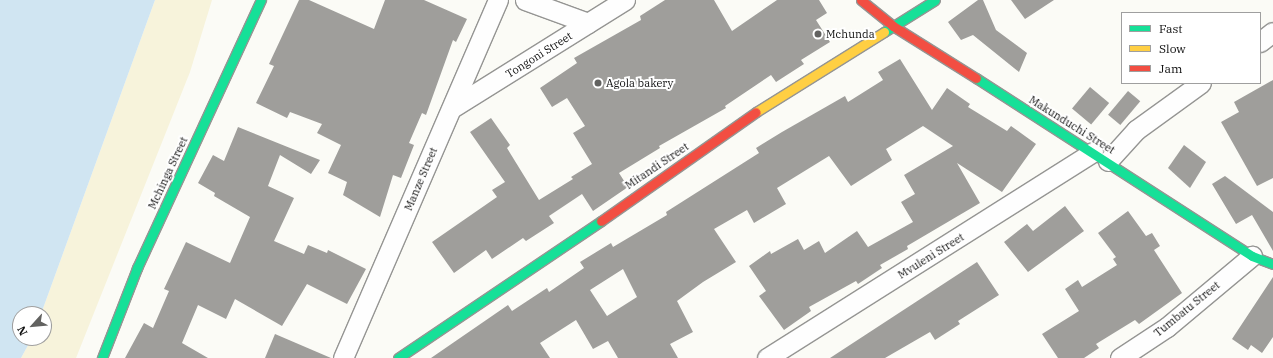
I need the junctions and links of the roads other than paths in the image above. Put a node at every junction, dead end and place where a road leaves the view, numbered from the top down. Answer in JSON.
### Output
{"nodes":[{"id":1,"x":261,"y":0,"type":"edge"},
{"id":2,"x":498,"y":0,"type":"edge"},
{"id":3,"x":524,"y":0,"type":"edge"},
{"id":4,"x":625,"y":0,"type":"edge"},
{"id":5,"x":861,"y":0,"type":"edge"},
{"id":6,"x":935,"y":0,"type":"edge"},
{"id":7,"x":588,"y":23,"type":"junction"},
{"id":8,"x":893,"y":26,"type":"junction"},
{"id":9,"x":1273,"y":32,"type":"edge"},
{"id":10,"x":1261,"y":41,"type":"edge"},
{"id":11,"x":1200,"y":84,"type":"edge"},
{"id":12,"x":452,"y":108,"type":"junction"},
{"id":13,"x":1101,"y":157,"type":"junction"},
{"id":14,"x":1266,"y":259,"type":"edge"},
{"id":15,"x":102,"y":358,"type":"edge"},
{"id":16,"x":343,"y":358,"type":"edge"},
{"id":17,"x":398,"y":358,"type":"edge"},
{"id":18,"x":767,"y":358,"type":"edge"},
{"id":19,"x":1120,"y":358,"type":"edge"}],
"edges":[{"from":1,"to":15,"type":"street","name":"Mchinga Street"},
{"from":2,"to":12,"type":"street","name":"Manze Street"},
{"from":3,"to":7,"type":"street"},
{"from":4,"to":7,"type":"street","name":"Tongoni Street"},
{"from":5,"to":8,"type":"street","name":"Makunduchi Street"},
{"from":6,"to":8,"type":"street","name":"Mitandi Street"},
{"from":7,"to":12,"type":"street","name":"Tongoni Street"},
{"from":8,"to":13,"type":"street","name":"Makunduchi Street"},
{"from":8,"to":17,"type":"street","name":"Mitandi Street"},
{"from":9,"to":10,"type":"street"},
{"from":11,"to":13,"type":"street","name":"Mvuleni Street"},
{"from":12,"to":16,"type":"street","name":"Manze Street"},
{"from":13,"to":14,"type":"street","name":"Makunduchi Street"},
{"from":13,"to":18,"type":"street","name":"Mvuleni Street"},
{"from":14,"to":19,"type":"street","name":"Tumbatu Street"}]}
